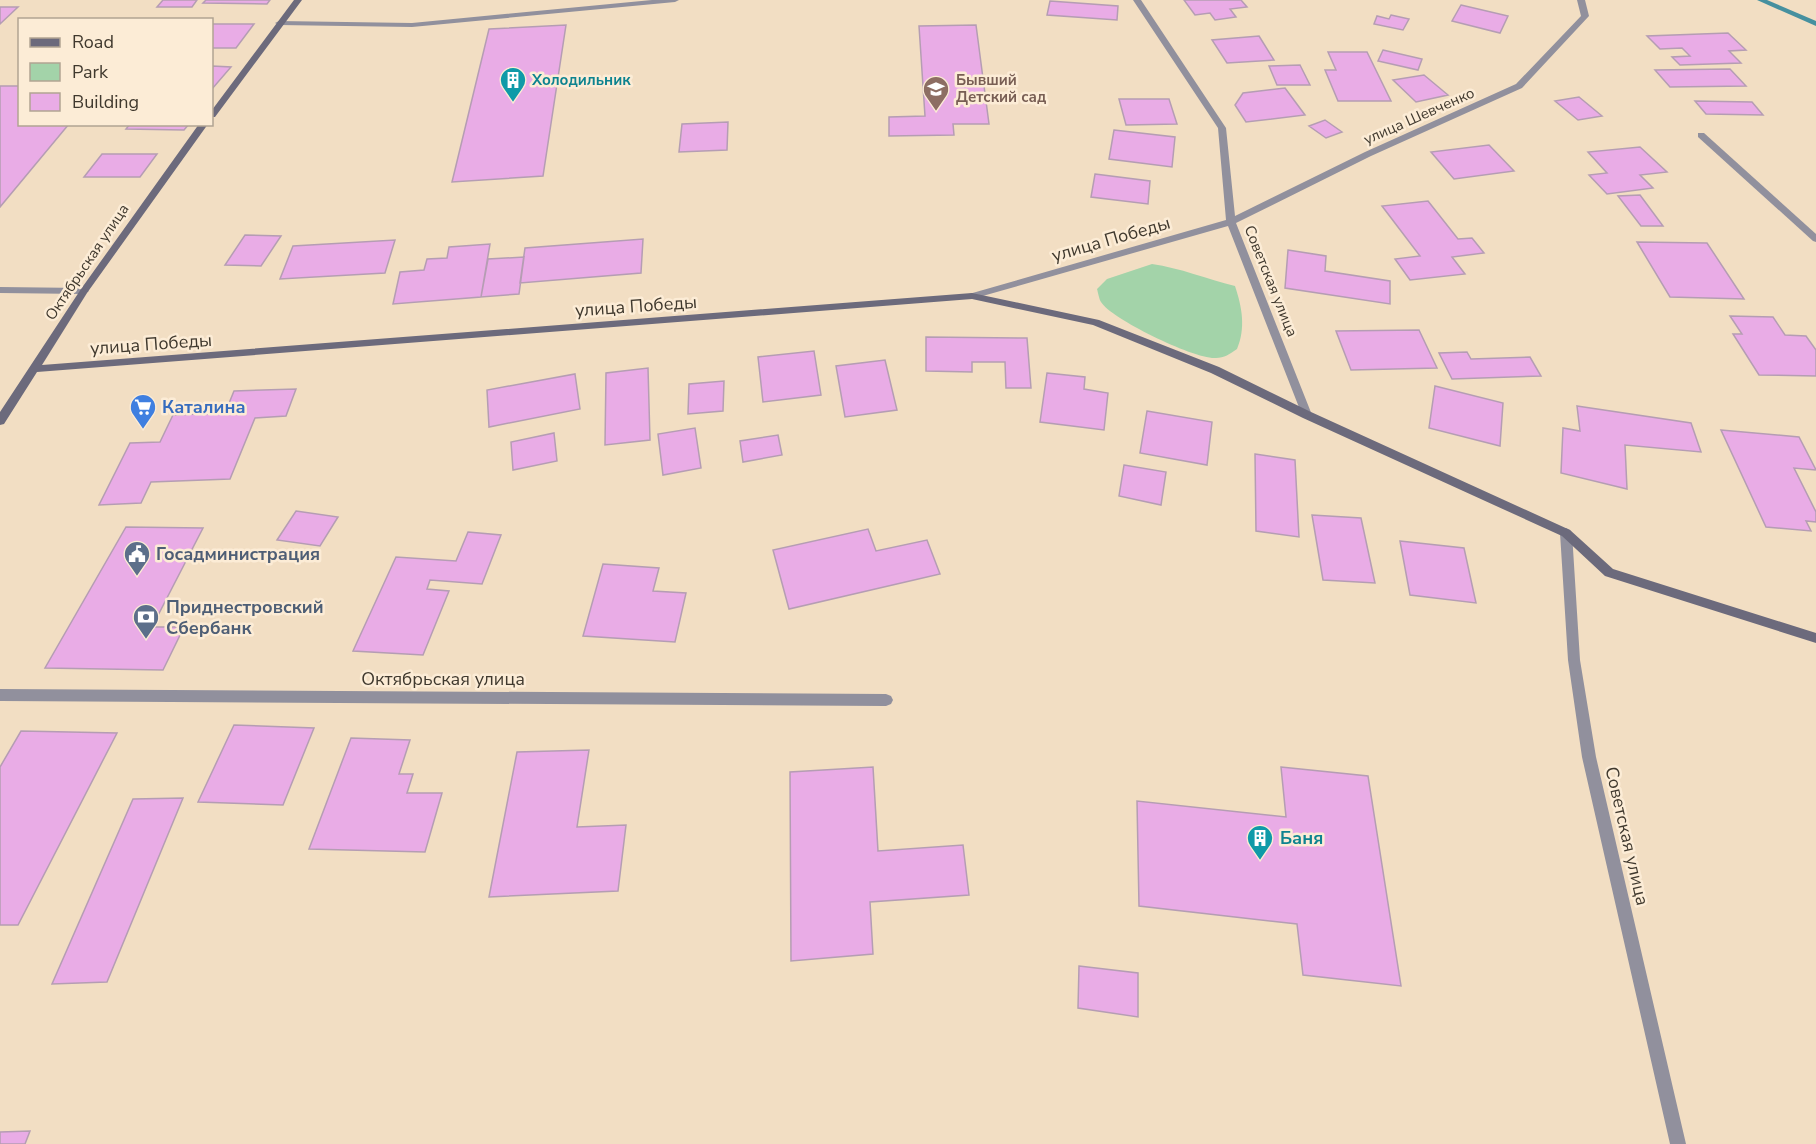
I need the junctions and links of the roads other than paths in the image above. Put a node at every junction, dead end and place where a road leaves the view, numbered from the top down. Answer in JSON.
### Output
{"nodes":[{"id":1,"x":298,"y":0,"type":"edge"},
{"id":2,"x":675,"y":0,"type":"edge"},
{"id":3,"x":1137,"y":0,"type":"edge"},
{"id":4,"x":1581,"y":0,"type":"edge"},
{"id":5,"x":279,"y":23,"type":"junction"},
{"id":6,"x":213,"y":114,"type":"edge"},
{"id":7,"x":203,"y":126,"type":"edge"},
{"id":8,"x":1701,"y":135,"type":"dead end"},
{"id":9,"x":1231,"y":222,"type":"junction"},
{"id":10,"x":1816,"y":239,"type":"edge"},
{"id":11,"x":0,"y":290,"type":"edge"},
{"id":12,"x":84,"y":291,"type":"junction"},
{"id":13,"x":972,"y":296,"type":"junction"},
{"id":14,"x":34,"y":369,"type":"junction"},
{"id":15,"x":1307,"y":415,"type":"junction"},
{"id":16,"x":0,"y":421,"type":"edge"},
{"id":17,"x":1566,"y":533,"type":"junction"},
{"id":18,"x":1816,"y":638,"type":"edge"},
{"id":19,"x":0,"y":695,"type":"edge"},
{"id":20,"x":886,"y":700,"type":"dead end"},
{"id":21,"x":1678,"y":1144,"type":"edge"}],
"edges":[{"from":1,"to":5,"type":"street"},
{"from":2,"to":5,"type":"street"},
{"from":3,"to":9,"type":"street","name":"Советская улица"},
{"from":4,"to":9,"type":"street","name":"улица Шевченко"},
{"from":5,"to":6,"type":"street"},
{"from":7,"to":12,"type":"street","name":"Октябрьская улица"},
{"from":8,"to":10,"type":"street"},
{"from":9,"to":13,"type":"street","name":"улица Победы"},
{"from":9,"to":15,"type":"street","name":"Советская улица"},
{"from":11,"to":12,"type":"street"},
{"from":12,"to":14,"type":"street","name":"Октябрьская улица"},
{"from":13,"to":14,"type":"street","name":"улица Победы"},
{"from":13,"to":15,"type":"street"},
{"from":14,"to":16,"type":"street","name":"Октябрьская улица"},
{"from":15,"to":17,"type":"street"},
{"from":17,"to":18,"type":"street"},
{"from":17,"to":21,"type":"street","name":"Советская улица"},
{"from":19,"to":20,"type":"street","name":"Октябрьская улица"}]}
